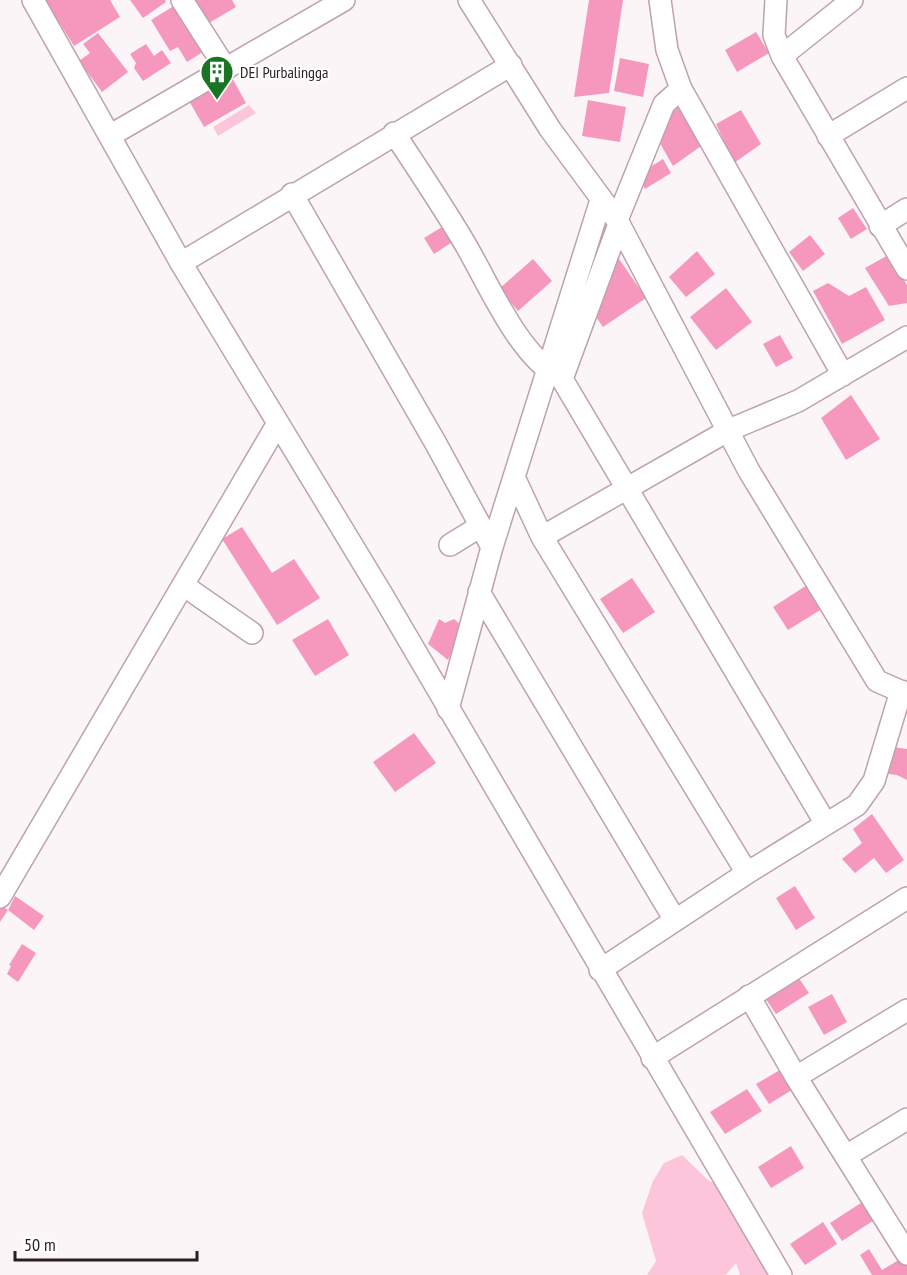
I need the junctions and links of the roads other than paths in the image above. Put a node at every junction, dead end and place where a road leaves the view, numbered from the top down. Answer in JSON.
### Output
{"nodes":[{"id":1,"x":33,"y":0,"type":"edge"},
{"id":2,"x":182,"y":0,"type":"edge"},
{"id":3,"x":344,"y":0,"type":"edge"},
{"id":4,"x":469,"y":0,"type":"edge"},
{"id":5,"x":660,"y":0,"type":"edge"},
{"id":6,"x":776,"y":0,"type":"edge"},
{"id":7,"x":852,"y":0,"type":"edge"},
{"id":8,"x":782,"y":56,"type":"junction"},
{"id":9,"x":511,"y":65,"type":"junction"},
{"id":10,"x":226,"y":69,"type":"junction"},
{"id":11,"x":907,"y":88,"type":"edge"},
{"id":12,"x":675,"y":95,"type":"junction"},
{"id":13,"x":394,"y":134,"type":"junction"},
{"id":14,"x":111,"y":135,"type":"junction"},
{"id":15,"x":828,"y":136,"type":"junction"},
{"id":16,"x":292,"y":194,"type":"junction"},
{"id":17,"x":907,"y":209,"type":"edge"},
{"id":18,"x":611,"y":213,"type":"junction"},
{"id":19,"x":880,"y":225,"type":"junction"},
{"id":20,"x":181,"y":263,"type":"junction"},
{"id":21,"x":907,"y":268,"type":"edge"},
{"id":22,"x":907,"y":337,"type":"edge"},
{"id":23,"x":555,"y":375,"type":"junction"},
{"id":24,"x":843,"y":375,"type":"junction"},
{"id":25,"x":278,"y":423,"type":"junction"},
{"id":26,"x":729,"y":430,"type":"junction"},
{"id":27,"x":518,"y":485,"type":"junction"},
{"id":28,"x":627,"y":490,"type":"junction"},
{"id":29,"x":479,"y":527,"type":"junction"},
{"id":30,"x":542,"y":537,"type":"junction"},
{"id":31,"x":450,"y":545,"type":"dead end"},
{"id":32,"x":492,"y":547,"type":"junction"},
{"id":33,"x":183,"y":585,"type":"junction"},
{"id":34,"x":479,"y":592,"type":"junction"},
{"id":35,"x":252,"y":633,"type":"dead end"},
{"id":36,"x":904,"y":692,"type":"edge"},
{"id":37,"x":448,"y":709,"type":"junction"},
{"id":38,"x":826,"y":824,"type":"junction"},
{"id":39,"x":747,"y":873,"type":"junction"},
{"id":40,"x":0,"y":897,"type":"edge"},
{"id":41,"x":907,"y":898,"type":"edge"},
{"id":42,"x":675,"y":920,"type":"junction"},
{"id":43,"x":600,"y":970,"type":"junction"},
{"id":44,"x":749,"y":996,"type":"junction"},
{"id":45,"x":907,"y":1010,"type":"edge"},
{"id":46,"x":652,"y":1058,"type":"junction"},
{"id":47,"x":796,"y":1077,"type":"junction"},
{"id":48,"x":907,"y":1119,"type":"edge"},
{"id":49,"x":846,"y":1156,"type":"junction"},
{"id":50,"x":907,"y":1254,"type":"edge"},
{"id":51,"x":782,"y":1275,"type":"edge"}],
"edges":[{"from":1,"to":14,"type":"street"},
{"from":2,"to":10,"type":"street"},
{"from":3,"to":10,"type":"street"},
{"from":4,"to":9,"type":"street"},
{"from":5,"to":12,"type":"street"},
{"from":6,"to":8,"type":"street"},
{"from":7,"to":8,"type":"street"},
{"from":8,"to":15,"type":"street"},
{"from":9,"to":13,"type":"street"},
{"from":9,"to":18,"type":"street"},
{"from":10,"to":14,"type":"street"},
{"from":11,"to":15,"type":"street"},
{"from":12,"to":18,"type":"street"},
{"from":12,"to":24,"type":"street"},
{"from":13,"to":16,"type":"street"},
{"from":13,"to":23,"type":"street"},
{"from":14,"to":20,"type":"street"},
{"from":15,"to":19,"type":"street"},
{"from":16,"to":20,"type":"street"},
{"from":16,"to":29,"type":"street"},
{"from":17,"to":19,"type":"street"},
{"from":18,"to":23,"type":"street"},
{"from":18,"to":23,"type":"street"},
{"from":18,"to":26,"type":"street"},
{"from":19,"to":21,"type":"street"},
{"from":20,"to":25,"type":"street"},
{"from":22,"to":24,"type":"street"},
{"from":23,"to":27,"type":"street"},
{"from":23,"to":28,"type":"street"},
{"from":24,"to":26,"type":"street"},
{"from":25,"to":33,"type":"street"},
{"from":25,"to":37,"type":"street"},
{"from":26,"to":28,"type":"street"},
{"from":26,"to":36,"type":"street"},
{"from":27,"to":30,"type":"street"},
{"from":27,"to":32,"type":"street"},
{"from":28,"to":30,"type":"street"},
{"from":28,"to":38,"type":"street"},
{"from":29,"to":31,"type":"street"},
{"from":29,"to":32,"type":"street"},
{"from":30,"to":39,"type":"street"},
{"from":32,"to":34,"type":"street"},
{"from":33,"to":35,"type":"street"},
{"from":33,"to":40,"type":"street"},
{"from":34,"to":37,"type":"street"},
{"from":34,"to":42,"type":"street"},
{"from":36,"to":38,"type":"street"},
{"from":37,"to":43,"type":"street"},
{"from":38,"to":39,"type":"street"},
{"from":39,"to":42,"type":"street"},
{"from":41,"to":44,"type":"street"},
{"from":42,"to":43,"type":"street"},
{"from":43,"to":46,"type":"street"},
{"from":44,"to":46,"type":"street"},
{"from":44,"to":47,"type":"street"},
{"from":45,"to":47,"type":"street"},
{"from":46,"to":51,"type":"street"},
{"from":47,"to":49,"type":"street"},
{"from":48,"to":49,"type":"street"},
{"from":49,"to":50,"type":"street"}]}
